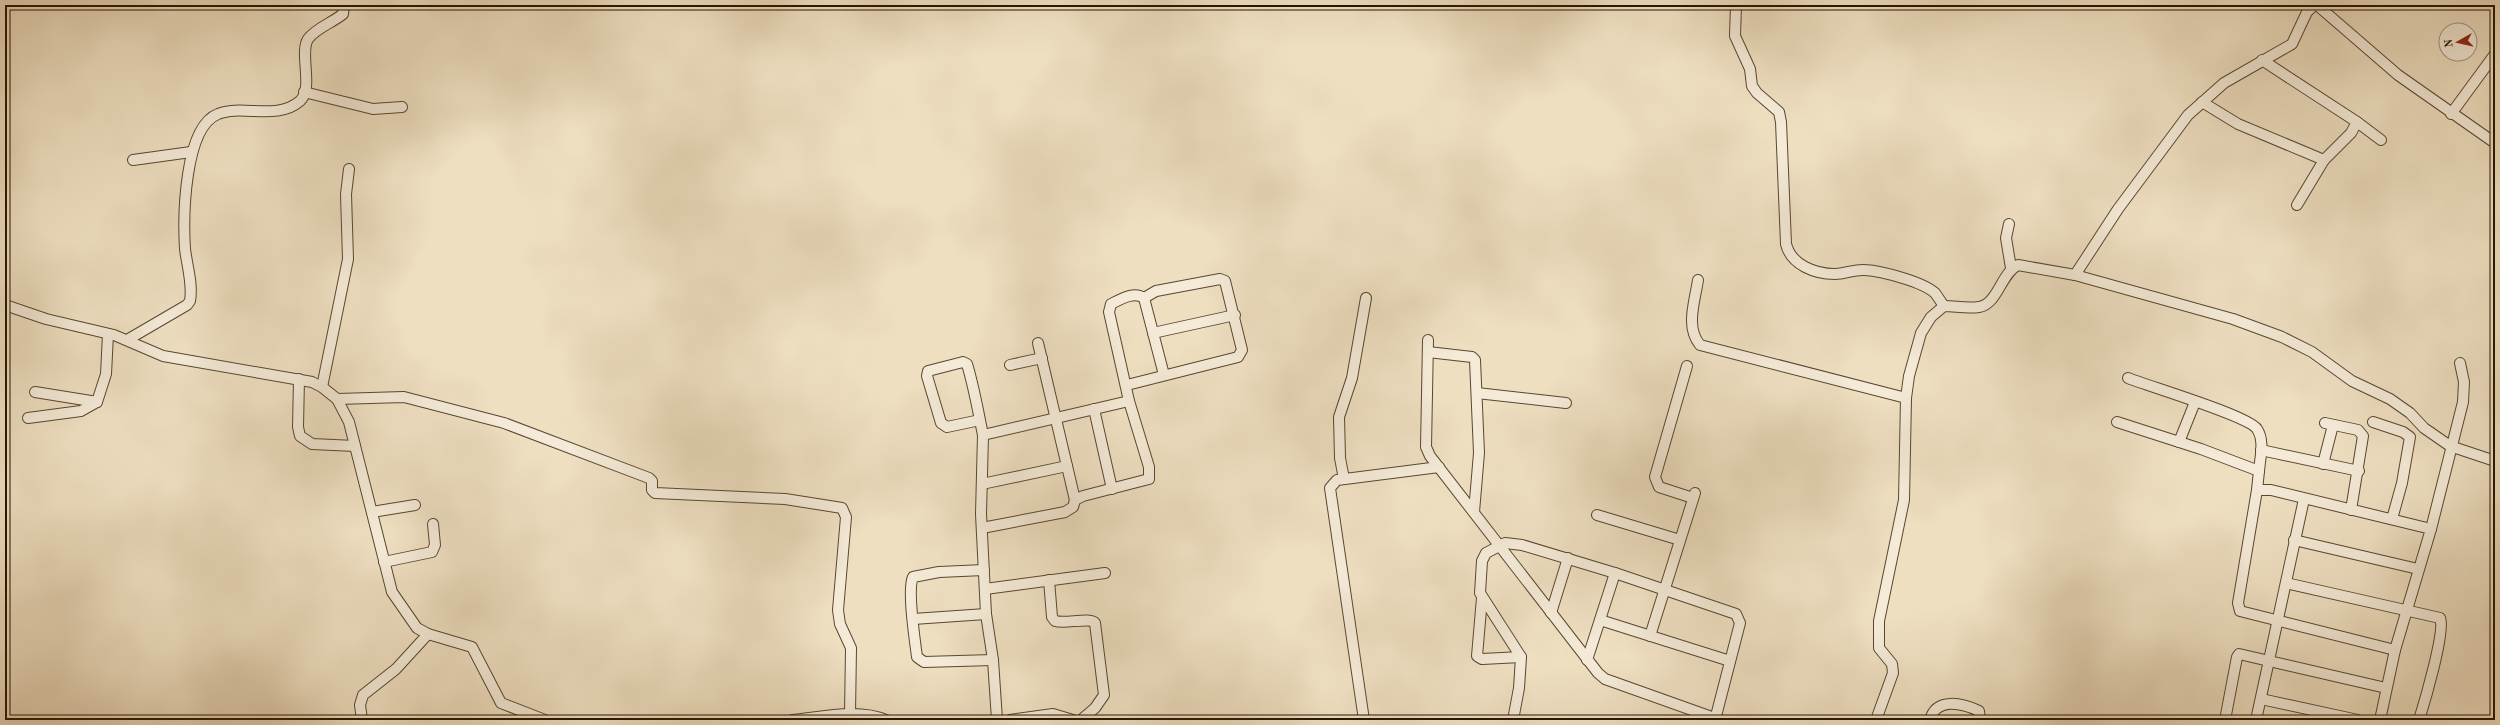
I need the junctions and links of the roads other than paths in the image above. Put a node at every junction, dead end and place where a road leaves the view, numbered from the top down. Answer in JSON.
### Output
{"nodes":[{"id":1,"x":344,"y":5,"type":"edge"},
{"id":2,"x":1736,"y":5,"type":"edge"},
{"id":3,"x":2316,"y":5,"type":"edge"},
{"id":4,"x":2495,"y":54,"type":"edge"},
{"id":5,"x":2262,"y":60,"type":"junction"},
{"id":6,"x":304,"y":92,"type":"junction"},
{"id":7,"x":2202,"y":102,"type":"junction"},
{"id":8,"x":402,"y":107,"type":"dead end"},
{"id":9,"x":2451,"y":114,"type":"junction"},
{"id":10,"x":2357,"y":122,"type":"junction"},
{"id":11,"x":2381,"y":140,"type":"dead end"},
{"id":12,"x":2495,"y":143,"type":"edge"},
{"id":13,"x":191,"y":152,"type":"junction"},
{"id":14,"x":133,"y":160,"type":"dead end"},
{"id":15,"x":2324,"y":160,"type":"junction"},
{"id":16,"x":349,"y":169,"type":"dead end"},
{"id":17,"x":2297,"y":205,"type":"dead end"},
{"id":18,"x":2009,"y":224,"type":"dead end"},
{"id":19,"x":2011,"y":268,"type":"junction"},
{"id":20,"x":2076,"y":275,"type":"junction"},
{"id":21,"x":1698,"y":280,"type":"dead end"},
{"id":22,"x":1144,"y":298,"type":"junction"},
{"id":23,"x":1366,"y":298,"type":"dead end"},
{"id":24,"x":5,"y":305,"type":"edge"},
{"id":25,"x":1944,"y":306,"type":"junction"},
{"id":26,"x":1235,"y":314,"type":"junction"},
{"id":27,"x":1153,"y":333,"type":"junction"},
{"id":28,"x":108,"y":334,"type":"junction"},
{"id":29,"x":127,"y":340,"type":"junction"},
{"id":30,"x":1428,"y":340,"type":"dead end"},
{"id":31,"x":1038,"y":343,"type":"dead end"},
{"id":32,"x":1428,"y":352,"type":"junction"},
{"id":33,"x":1042,"y":358,"type":"junction"},
{"id":34,"x":2460,"y":363,"type":"dead end"},
{"id":35,"x":1010,"y":365,"type":"dead end"},
{"id":36,"x":1688,"y":366,"type":"dead end"},
{"id":37,"x":1164,"y":375,"type":"junction"},
{"id":38,"x":2128,"y":378,"type":"dead end"},
{"id":39,"x":299,"y":379,"type":"junction"},
{"id":40,"x":1127,"y":385,"type":"junction"},
{"id":41,"x":322,"y":386,"type":"junction"},
{"id":42,"x":35,"y":392,"type":"dead end"},
{"id":43,"x":1477,"y":393,"type":"junction"},
{"id":44,"x":1906,"y":398,"type":"junction"},
{"id":45,"x":337,"y":399,"type":"junction"},
{"id":46,"x":1129,"y":401,"type":"junction"},
{"id":47,"x":97,"y":402,"type":"junction"},
{"id":48,"x":2195,"y":402,"type":"junction"},
{"id":49,"x":1566,"y":403,"type":"dead end"},
{"id":50,"x":1094,"y":409,"type":"junction"},
{"id":51,"x":28,"y":418,"type":"dead end"},
{"id":52,"x":1056,"y":418,"type":"junction"},
{"id":53,"x":980,"y":420,"type":"junction"},
{"id":54,"x":2117,"y":422,"type":"dead end"},
{"id":55,"x":2373,"y":422,"type":"dead end"},
{"id":56,"x":983,"y":435,"type":"junction"},
{"id":57,"x":2179,"y":442,"type":"junction"},
{"id":58,"x":355,"y":446,"type":"junction"},
{"id":59,"x":2450,"y":446,"type":"junction"},
{"id":60,"x":2261,"y":450,"type":"junction"},
{"id":61,"x":2495,"y":461,"type":"edge"},
{"id":62,"x":2323,"y":464,"type":"junction"},
{"id":63,"x":1067,"y":466,"type":"junction"},
{"id":64,"x":1439,"y":467,"type":"junction"},
{"id":65,"x":2258,"y":471,"type":"junction"},
{"id":66,"x":2359,"y":471,"type":"junction"},
{"id":67,"x":1344,"y":479,"type":"junction"},
{"id":68,"x":982,"y":484,"type":"junction"},
{"id":69,"x":1112,"y":489,"type":"junction"},
{"id":70,"x":2257,"y":490,"type":"junction"},
{"id":71,"x":1075,"y":500,"type":"junction"},
{"id":72,"x":2304,"y":500,"type":"junction"},
{"id":73,"x":415,"y":505,"type":"dead end"},
{"id":74,"x":2351,"y":510,"type":"junction"},
{"id":75,"x":372,"y":512,"type":"junction"},
{"id":76,"x":1474,"y":512,"type":"junction"},
{"id":77,"x":1597,"y":515,"type":"dead end"},
{"id":78,"x":2392,"y":518,"type":"junction"},
{"id":79,"x":434,"y":524,"type":"dead end"},
{"id":80,"x":982,"y":528,"type":"junction"},
{"id":81,"x":2431,"y":529,"type":"junction"},
{"id":82,"x":1680,"y":540,"type":"junction"},
{"id":83,"x":2294,"y":540,"type":"junction"},
{"id":84,"x":1500,"y":546,"type":"junction"},
{"id":85,"x":1568,"y":558,"type":"junction"},
{"id":86,"x":384,"y":562,"type":"junction"},
{"id":87,"x":2418,"y":568,"type":"junction"},
{"id":88,"x":984,"y":570,"type":"junction"},
{"id":89,"x":1105,"y":573,"type":"dead end"},
{"id":90,"x":1615,"y":573,"type":"junction"},
{"id":91,"x":1049,"y":580,"type":"junction"},
{"id":92,"x":2286,"y":583,"type":"junction"},
{"id":93,"x":985,"y":589,"type":"junction"},
{"id":94,"x":1664,"y":589,"type":"junction"},
{"id":95,"x":1482,"y":598,"type":"junction"},
{"id":96,"x":2406,"y":610,"type":"junction"},
{"id":97,"x":1551,"y":613,"type":"junction"},
{"id":98,"x":986,"y":614,"type":"junction"},
{"id":99,"x":913,"y":619,"type":"junction"},
{"id":100,"x":1600,"y":620,"type":"junction"},
{"id":101,"x":2277,"y":621,"type":"junction"},
{"id":102,"x":428,"y":634,"type":"junction"},
{"id":103,"x":1650,"y":636,"type":"junction"},
{"id":104,"x":2394,"y":650,"type":"junction"},
{"id":105,"x":1521,"y":656,"type":"junction"},
{"id":106,"x":993,"y":660,"type":"junction"},
{"id":107,"x":1587,"y":660,"type":"junction"},
{"id":108,"x":2269,"y":660,"type":"junction"},
{"id":109,"x":1730,"y":661,"type":"junction"},
{"id":110,"x":2386,"y":688,"type":"junction"},
{"id":111,"x":2261,"y":699,"type":"junction"},
{"id":112,"x":850,"y":714,"type":"junction"},
{"id":113,"x":2323,"y":717,"type":"edge"},
{"id":114,"x":362,"y":720,"type":"edge"},
{"id":115,"x":545,"y":720,"type":"edge"},
{"id":116,"x":792,"y":720,"type":"edge"},
{"id":117,"x":886,"y":720,"type":"edge"},
{"id":118,"x":997,"y":720,"type":"edge"},
{"id":119,"x":1010,"y":720,"type":"edge"},
{"id":120,"x":1073,"y":720,"type":"edge"},
{"id":121,"x":1081,"y":720,"type":"edge"},
{"id":122,"x":1364,"y":720,"type":"edge"},
{"id":123,"x":1513,"y":720,"type":"edge"},
{"id":124,"x":1717,"y":720,"type":"edge"},
{"id":125,"x":1876,"y":720,"type":"edge"},
{"id":126,"x":1930,"y":720,"type":"edge"},
{"id":127,"x":1980,"y":720,"type":"edge"},
{"id":128,"x":2225,"y":720,"type":"edge"},
{"id":129,"x":2256,"y":720,"type":"edge"},
{"id":130,"x":2358,"y":720,"type":"edge"},
{"id":131,"x":2380,"y":720,"type":"edge"},
{"id":132,"x":2420,"y":720,"type":"edge"}],
"edges":[{"from":1,"to":6,"type":"street"},
{"from":2,"to":25,"type":"street"},
{"from":3,"to":5,"type":"street"},
{"from":3,"to":9,"type":"street"},
{"from":4,"to":9,"type":"street"},
{"from":5,"to":7,"type":"street"},
{"from":5,"to":10,"type":"street"},
{"from":6,"to":8,"type":"street"},
{"from":6,"to":13,"type":"street"},
{"from":7,"to":15,"type":"street"},
{"from":7,"to":20,"type":"street"},
{"from":9,"to":12,"type":"street"},
{"from":10,"to":11,"type":"street"},
{"from":10,"to":15,"type":"street"},
{"from":13,"to":14,"type":"street"},
{"from":13,"to":29,"type":"street"},
{"from":15,"to":17,"type":"street"},
{"from":16,"to":41,"type":"street"},
{"from":18,"to":19,"type":"street"},
{"from":19,"to":20,"type":"street"},
{"from":19,"to":25,"type":"street"},
{"from":20,"to":59,"type":"street"},
{"from":21,"to":44,"type":"street"},
{"from":22,"to":26,"type":"street"},
{"from":22,"to":27,"type":"street"},
{"from":22,"to":40,"type":"street"},
{"from":23,"to":67,"type":"street"},
{"from":24,"to":28,"type":"street"},
{"from":25,"to":44,"type":"street"},
{"from":26,"to":27,"type":"street"},
{"from":26,"to":37,"type":"street"},
{"from":27,"to":37,"type":"street"},
{"from":28,"to":29,"type":"street"},
{"from":28,"to":47,"type":"street"},
{"from":29,"to":39,"type":"street"},
{"from":30,"to":32,"type":"street"},
{"from":31,"to":33,"type":"street"},
{"from":32,"to":43,"type":"street"},
{"from":32,"to":64,"type":"street"},
{"from":33,"to":35,"type":"street"},
{"from":33,"to":52,"type":"street"},
{"from":34,"to":59,"type":"street"},
{"from":36,"to":82,"type":"street"},
{"from":37,"to":40,"type":"street"},
{"from":38,"to":48,"type":"street"},
{"from":39,"to":41,"type":"street"},
{"from":39,"to":58,"type":"street"},
{"from":40,"to":46,"type":"street"},
{"from":41,"to":45,"type":"street"},
{"from":42,"to":47,"type":"street"},
{"from":43,"to":49,"type":"street"},
{"from":43,"to":76,"type":"street"},
{"from":44,"to":125,"type":"street"},
{"from":45,"to":58,"type":"street"},
{"from":45,"to":112,"type":"street"},
{"from":46,"to":50,"type":"street"},
{"from":46,"to":69,"type":"street"},
{"from":47,"to":51,"type":"street"},
{"from":48,"to":57,"type":"street"},
{"from":48,"to":60,"type":"street"},
{"from":50,"to":52,"type":"street"},
{"from":50,"to":69,"type":"street"},
{"from":52,"to":56,"type":"street"},
{"from":52,"to":63,"type":"street"},
{"from":53,"to":53,"type":"street"},
{"from":53,"to":56,"type":"street"},
{"from":54,"to":57,"type":"street"},
{"from":55,"to":78,"type":"street"},
{"from":56,"to":68,"type":"street"},
{"from":57,"to":65,"type":"street"},
{"from":58,"to":75,"type":"street"},
{"from":59,"to":61,"type":"street"},
{"from":59,"to":81,"type":"street"},
{"from":60,"to":62,"type":"street"},
{"from":60,"to":65,"type":"street"},
{"from":62,"to":66,"type":"street"},
{"from":62,"to":66,"type":"street"},
{"from":63,"to":68,"type":"street"},
{"from":63,"to":71,"type":"street"},
{"from":64,"to":67,"type":"street"},
{"from":64,"to":76,"type":"street"},
{"from":65,"to":70,"type":"street"},
{"from":66,"to":74,"type":"street"},
{"from":67,"to":122,"type":"street"},
{"from":68,"to":80,"type":"street"},
{"from":69,"to":71,"type":"street"},
{"from":70,"to":72,"type":"street"},
{"from":70,"to":101,"type":"street"},
{"from":71,"to":80,"type":"street"},
{"from":72,"to":74,"type":"street"},
{"from":72,"to":83,"type":"street"},
{"from":73,"to":75,"type":"street"},
{"from":74,"to":78,"type":"street"},
{"from":75,"to":86,"type":"street"},
{"from":76,"to":84,"type":"street"},
{"from":77,"to":82,"type":"street"},
{"from":78,"to":81,"type":"street"},
{"from":79,"to":86,"type":"street"},
{"from":80,"to":88,"type":"street"},
{"from":81,"to":87,"type":"street"},
{"from":82,"to":94,"type":"street"},
{"from":83,"to":87,"type":"street"},
{"from":83,"to":92,"type":"street"},
{"from":84,"to":85,"type":"street"},
{"from":84,"to":95,"type":"street"},
{"from":84,"to":97,"type":"street"},
{"from":85,"to":90,"type":"street"},
{"from":85,"to":97,"type":"street"},
{"from":86,"to":102,"type":"street"},
{"from":87,"to":96,"type":"street"},
{"from":88,"to":93,"type":"street"},
{"from":88,"to":99,"type":"street"},
{"from":89,"to":91,"type":"street"},
{"from":90,"to":94,"type":"street"},
{"from":90,"to":100,"type":"street"},
{"from":91,"to":93,"type":"street"},
{"from":91,"to":121,"type":"street"},
{"from":92,"to":96,"type":"street"},
{"from":92,"to":101,"type":"street"},
{"from":93,"to":98,"type":"street"},
{"from":94,"to":103,"type":"street"},
{"from":94,"to":109,"type":"street"},
{"from":95,"to":105,"type":"street"},
{"from":95,"to":105,"type":"street"},
{"from":96,"to":104,"type":"street"},
{"from":96,"to":132,"type":"street"},
{"from":97,"to":107,"type":"street"},
{"from":98,"to":99,"type":"street"},
{"from":98,"to":106,"type":"street"},
{"from":99,"to":106,"type":"street"},
{"from":100,"to":103,"type":"street"},
{"from":100,"to":107,"type":"street"},
{"from":101,"to":104,"type":"street"},
{"from":101,"to":108,"type":"street"},
{"from":102,"to":114,"type":"street"},
{"from":102,"to":115,"type":"street"},
{"from":103,"to":109,"type":"street"},
{"from":104,"to":110,"type":"street"},
{"from":105,"to":123,"type":"street"},
{"from":106,"to":118,"type":"street"},
{"from":107,"to":124,"type":"street"},
{"from":108,"to":110,"type":"street"},
{"from":108,"to":111,"type":"street"},
{"from":108,"to":128,"type":"street"},
{"from":109,"to":124,"type":"street"},
{"from":110,"to":131,"type":"street"},
{"from":111,"to":113,"type":"street"},
{"from":111,"to":129,"type":"street"},
{"from":112,"to":116,"type":"street"},
{"from":112,"to":117,"type":"street"},
{"from":113,"to":130,"type":"street"},
{"from":119,"to":120,"type":"street"},
{"from":126,"to":127,"type":"street"}]}
